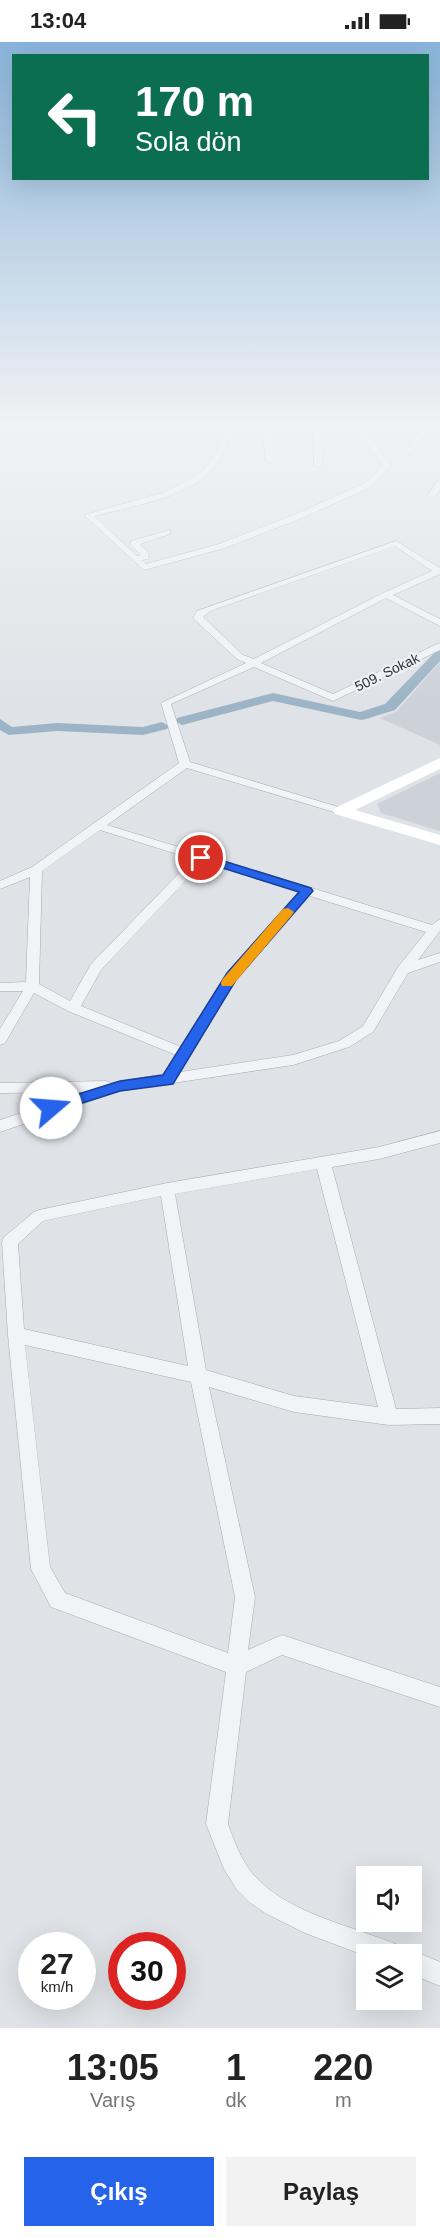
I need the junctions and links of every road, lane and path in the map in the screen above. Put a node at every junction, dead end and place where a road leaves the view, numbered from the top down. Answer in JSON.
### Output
{"nodes":[{"id":1,"x":89,"y":516,"type":"edge"},
{"id":2,"x":300,"y":516,"type":"edge"},
{"id":3,"x":167,"y":532,"type":"dead end"},
{"id":4,"x":136,"y":559,"type":"junction"},
{"id":5,"x":439,"y":571,"type":"edge"},
{"id":6,"x":386,"y":594,"type":"junction"},
{"id":7,"x":440,"y":623,"type":"edge"},
{"id":8,"x":440,"y":646,"type":"edge"},
{"id":9,"x":254,"y":663,"type":"junction"},
{"id":10,"x":440,"y":763,"type":"edge"},
{"id":11,"x":185,"y":764,"type":"junction"},
{"id":12,"x":341,"y":811,"type":"junction"},
{"id":13,"x":98,"y":826,"type":"junction"},
{"id":14,"x":440,"y":840,"type":"edge"},
{"id":15,"x":201,"y":858,"type":"junction"},
{"id":16,"x":36,"y":870,"type":"junction"},
{"id":17,"x":0,"y":885,"type":"edge"},
{"id":18,"x":307,"y":891,"type":"junction"},
{"id":19,"x":437,"y":926,"type":"edge"},
{"id":20,"x":440,"y":957,"type":"edge"},
{"id":21,"x":403,"y":970,"type":"junction"},
{"id":22,"x":32,"y":986,"type":"junction"},
{"id":23,"x":0,"y":987,"type":"edge"},
{"id":24,"x":73,"y":1008,"type":"junction"},
{"id":25,"x":0,"y":1040,"type":"edge"},
{"id":26,"x":184,"y":1053,"type":"junction"},
{"id":27,"x":168,"y":1080,"type":"junction"},
{"id":28,"x":120,"y":1086,"type":"junction"},
{"id":29,"x":0,"y":1088,"type":"edge"},
{"id":30,"x":0,"y":1126,"type":"edge"},
{"id":31,"x":440,"y":1137,"type":"edge"},
{"id":32,"x":322,"y":1162,"type":"junction"},
{"id":33,"x":167,"y":1189,"type":"junction"},
{"id":34,"x":16,"y":1335,"type":"junction"},
{"id":35,"x":198,"y":1376,"type":"junction"},
{"id":36,"x":440,"y":1416,"type":"edge"},
{"id":37,"x":388,"y":1417,"type":"junction"},
{"id":38,"x":236,"y":1666,"type":"junction"},
{"id":39,"x":440,"y":1697,"type":"edge"},
{"id":40,"x":367,"y":1944,"type":"edge"},
{"id":41,"x":422,"y":1967,"type":"edge"},
{"id":42,"x":440,"y":1974,"type":"edge"}],
"edges":[{"from":1,"to":4,"type":"street"},
{"from":2,"to":4,"type":"street"},
{"from":3,"to":4,"type":"street"},
{"from":5,"to":6,"type":"street"},
{"from":5,"to":9,"type":"street"},
{"from":6,"to":7,"type":"street"},
{"from":6,"to":9,"type":"street"},
{"from":8,"to":9,"type":"street","name":"509. Sokak"},
{"from":9,"to":11,"type":"street"},
{"from":10,"to":12,"type":"main road"},
{"from":11,"to":12,"type":"street"},
{"from":11,"to":13,"type":"street"},
{"from":12,"to":14,"type":"main road"},
{"from":13,"to":15,"type":"street"},
{"from":13,"to":16,"type":"street"},
{"from":15,"to":18,"type":"street"},
{"from":15,"to":24,"type":"street"},
{"from":16,"to":17,"type":"street"},
{"from":16,"to":22,"type":"street"},
{"from":18,"to":19,"type":"street"},
{"from":18,"to":26,"type":"street"},
{"from":19,"to":21,"type":"street"},
{"from":20,"to":21,"type":"street"},
{"from":21,"to":27,"type":"street"},
{"from":22,"to":23,"type":"street"},
{"from":22,"to":24,"type":"street"},
{"from":22,"to":25,"type":"street"},
{"from":24,"to":26,"type":"street"},
{"from":26,"to":27,"type":"street"},
{"from":27,"to":28,"type":"street"},
{"from":28,"to":29,"type":"street"},
{"from":28,"to":30,"type":"street"},
{"from":31,"to":32,"type":"street"},
{"from":32,"to":33,"type":"street"},
{"from":32,"to":37,"type":"street"},
{"from":33,"to":34,"type":"street"},
{"from":33,"to":35,"type":"street"},
{"from":34,"to":35,"type":"street"},
{"from":34,"to":38,"type":"street"},
{"from":35,"to":37,"type":"street"},
{"from":35,"to":38,"type":"street"},
{"from":36,"to":37,"type":"street"},
{"from":38,"to":39,"type":"street"},
{"from":38,"to":40,"type":"street"},
{"from":41,"to":42,"type":"street"}]}
